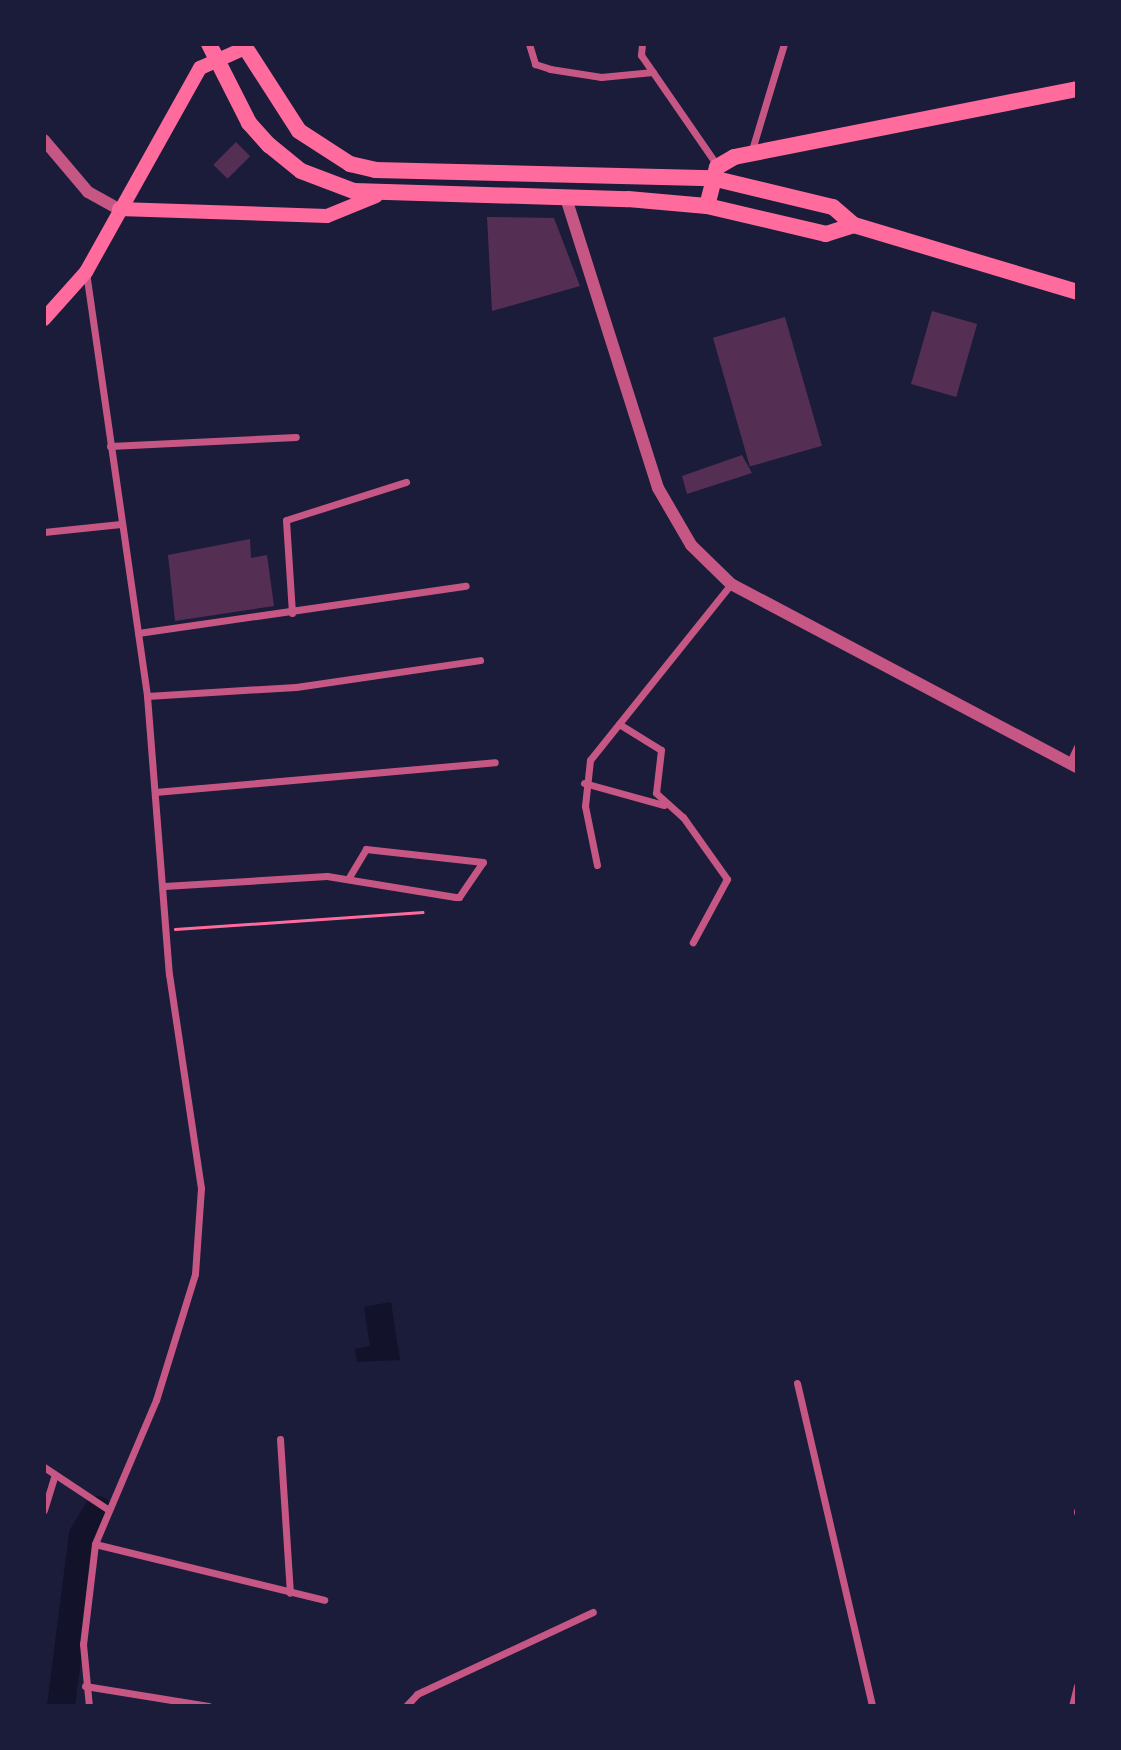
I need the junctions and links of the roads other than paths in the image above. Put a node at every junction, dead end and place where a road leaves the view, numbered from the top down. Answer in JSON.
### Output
{"nodes":[{"id":1,"x":209,"y":44,"type":"edge"},
{"id":2,"x":529,"y":44,"type":"edge"},
{"id":3,"x":642,"y":44,"type":"edge"},
{"id":4,"x":784,"y":44,"type":"edge"},
{"id":5,"x":244,"y":46,"type":"edge"},
{"id":6,"x":217,"y":61,"type":"junction"},
{"id":7,"x":653,"y":72,"type":"junction"},
{"id":8,"x":1077,"y":89,"type":"edge"},
{"id":9,"x":44,"y":140,"type":"edge"},
{"id":10,"x":751,"y":153,"type":"junction"},
{"id":11,"x":715,"y":172,"type":"junction"},
{"id":12,"x":376,"y":197,"type":"junction"},
{"id":13,"x":566,"y":198,"type":"junction"},
{"id":14,"x":707,"y":206,"type":"junction"},
{"id":15,"x":119,"y":209,"type":"junction"},
{"id":16,"x":854,"y":225,"type":"junction"},
{"id":17,"x":86,"y":272,"type":"junction"},
{"id":18,"x":1077,"y":292,"type":"edge"},
{"id":19,"x":44,"y":319,"type":"edge"},
{"id":20,"x":296,"y":437,"type":"dead end"},
{"id":21,"x":110,"y":446,"type":"junction"},
{"id":22,"x":406,"y":482,"type":"dead end"},
{"id":23,"x":121,"y":524,"type":"junction"},
{"id":24,"x":44,"y":532,"type":"edge"},
{"id":25,"x":731,"y":584,"type":"junction"},
{"id":26,"x":466,"y":586,"type":"dead end"},
{"id":27,"x":292,"y":613,"type":"junction"},
{"id":28,"x":138,"y":634,"type":"junction"},
{"id":29,"x":480,"y":660,"type":"dead end"},
{"id":30,"x":147,"y":696,"type":"junction"},
{"id":31,"x":619,"y":724,"type":"junction"},
{"id":32,"x":1077,"y":747,"type":"edge"},
{"id":33,"x":495,"y":762,"type":"dead end"},
{"id":34,"x":1073,"y":764,"type":"edge"},
{"id":35,"x":584,"y":783,"type":"junction"},
{"id":36,"x":155,"y":792,"type":"junction"},
{"id":37,"x":664,"y":805,"type":"junction"},
{"id":38,"x":597,"y":865,"type":"dead end"},
{"id":39,"x":348,"y":879,"type":"junction"},
{"id":40,"x":163,"y":886,"type":"junction"},
{"id":41,"x":693,"y":942,"type":"dead end"},
{"id":42,"x":797,"y":1382,"type":"dead end"},
{"id":43,"x":281,"y":1439,"type":"dead end"},
{"id":44,"x":44,"y":1468,"type":"edge"},
{"id":45,"x":55,"y":1475,"type":"junction"},
{"id":46,"x":44,"y":1510,"type":"edge"},
{"id":47,"x":109,"y":1510,"type":"junction"},
{"id":48,"x":95,"y":1544,"type":"junction"},
{"id":49,"x":290,"y":1593,"type":"junction"},
{"id":50,"x":324,"y":1600,"type":"dead end"},
{"id":51,"x":593,"y":1612,"type":"dead end"},
{"id":52,"x":85,"y":1686,"type":"junction"},
{"id":53,"x":1077,"y":1686,"type":"edge"},
{"id":54,"x":89,"y":1706,"type":"edge"},
{"id":55,"x":208,"y":1706,"type":"edge"},
{"id":56,"x":406,"y":1706,"type":"edge"},
{"id":57,"x":872,"y":1706,"type":"edge"},
{"id":58,"x":1072,"y":1706,"type":"edge"}],
"edges":[{"from":1,"to":6,"type":"main road"},
{"from":2,"to":7,"type":"street"},
{"from":3,"to":7,"type":"street"},
{"from":4,"to":10,"type":"street"},
{"from":5,"to":6,"type":"main road"},
{"from":5,"to":11,"type":"main road"},
{"from":6,"to":12,"type":"main road"},
{"from":6,"to":15,"type":"main road"},
{"from":7,"to":11,"type":"street"},
{"from":8,"to":10,"type":"main road"},
{"from":9,"to":15,"type":"street"},
{"from":10,"to":11,"type":"main road"},
{"from":11,"to":14,"type":"main road"},
{"from":11,"to":16,"type":"main road"},
{"from":12,"to":13,"type":"main road"},
{"from":12,"to":15,"type":"main road"},
{"from":13,"to":14,"type":"main road"},
{"from":13,"to":25,"type":"street"},
{"from":14,"to":16,"type":"main road"},
{"from":15,"to":17,"type":"main road"},
{"from":16,"to":18,"type":"main road"},
{"from":17,"to":19,"type":"main road"},
{"from":17,"to":21,"type":"street"},
{"from":20,"to":21,"type":"street"},
{"from":21,"to":23,"type":"street"},
{"from":22,"to":27,"type":"street"},
{"from":23,"to":24,"type":"street"},
{"from":23,"to":28,"type":"street"},
{"from":25,"to":31,"type":"street"},
{"from":25,"to":34,"type":"street"},
{"from":26,"to":27,"type":"street"},
{"from":27,"to":28,"type":"street"},
{"from":28,"to":30,"type":"street"},
{"from":29,"to":30,"type":"street"},
{"from":30,"to":36,"type":"street"},
{"from":31,"to":35,"type":"street"},
{"from":31,"to":37,"type":"street"},
{"from":32,"to":34,"type":"street"},
{"from":33,"to":36,"type":"street"},
{"from":35,"to":37,"type":"street"},
{"from":35,"to":38,"type":"street"},
{"from":36,"to":40,"type":"street"},
{"from":37,"to":41,"type":"street"},
{"from":39,"to":39,"type":"street"},
{"from":39,"to":40,"type":"street"},
{"from":40,"to":47,"type":"street"},
{"from":42,"to":57,"type":"street"},
{"from":43,"to":49,"type":"street"},
{"from":44,"to":45,"type":"street"},
{"from":45,"to":46,"type":"street"},
{"from":45,"to":47,"type":"street"},
{"from":47,"to":48,"type":"street"},
{"from":48,"to":49,"type":"street"},
{"from":48,"to":52,"type":"street"},
{"from":49,"to":50,"type":"street"},
{"from":51,"to":56,"type":"street"},
{"from":52,"to":54,"type":"street"},
{"from":52,"to":55,"type":"street"},
{"from":53,"to":58,"type":"street"}]}
